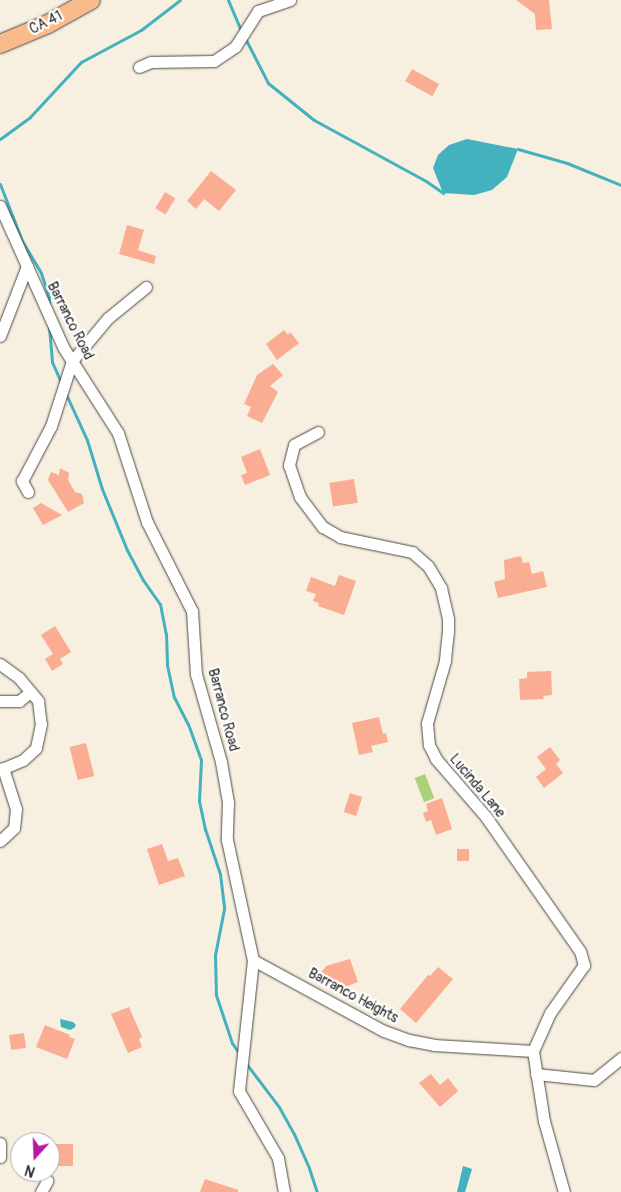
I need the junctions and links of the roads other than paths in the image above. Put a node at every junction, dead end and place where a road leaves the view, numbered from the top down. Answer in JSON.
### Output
{"nodes":[{"id":1,"x":91,"y":0,"type":"edge"},
{"id":2,"x":290,"y":0,"type":"edge"},
{"id":3,"x":0,"y":44,"type":"edge"},
{"id":4,"x":139,"y":67,"type":"dead end"},
{"id":5,"x":0,"y":206,"type":"edge"},
{"id":6,"x":27,"y":266,"type":"junction"},
{"id":7,"x":146,"y":287,"type":"dead end"},
{"id":8,"x":0,"y":336,"type":"edge"},
{"id":9,"x":72,"y":361,"type":"junction"},
{"id":10,"x":318,"y":432,"type":"dead end"},
{"id":11,"x":28,"y":492,"type":"dead end"},
{"id":12,"x":0,"y":665,"type":"edge"},
{"id":13,"x":30,"y":692,"type":"junction"},
{"id":14,"x":0,"y":701,"type":"edge"},
{"id":15,"x":2,"y":769,"type":"edge"},
{"id":16,"x":0,"y":841,"type":"edge"},
{"id":17,"x":253,"y":960,"type":"junction"},
{"id":18,"x":533,"y":1051,"type":"junction"},
{"id":19,"x":621,"y":1058,"type":"edge"},
{"id":20,"x":536,"y":1074,"type":"junction"},
{"id":21,"x":0,"y":1143,"type":"edge"},
{"id":22,"x":0,"y":1157,"type":"edge"},
{"id":23,"x":284,"y":1192,"type":"edge"},
{"id":24,"x":564,"y":1192,"type":"edge"}],
"edges":[{"from":1,"to":3,"type":"main road","name":"CA 41","number":"CA 41"},
{"from":2,"to":4,"type":"street"},
{"from":5,"to":6,"type":"street","name":"Barranco Road"},
{"from":6,"to":8,"type":"street"},
{"from":6,"to":9,"type":"street","name":"Barranco Road"},
{"from":7,"to":9,"type":"street"},
{"from":9,"to":11,"type":"street"},
{"from":9,"to":17,"type":"street","name":"Barranco Road"},
{"from":10,"to":18,"type":"street","name":"Lucinda Lane"},
{"from":12,"to":13,"type":"street"},
{"from":13,"to":14,"type":"street"},
{"from":13,"to":15,"type":"street"},
{"from":15,"to":16,"type":"street"},
{"from":17,"to":18,"type":"street","name":"Barranco Heights"},
{"from":17,"to":23,"type":"street","name":"Barranco Road"},
{"from":18,"to":20,"type":"street"},
{"from":19,"to":20,"type":"street"},
{"from":20,"to":24,"type":"street"},
{"from":21,"to":22,"type":"street"}]}
